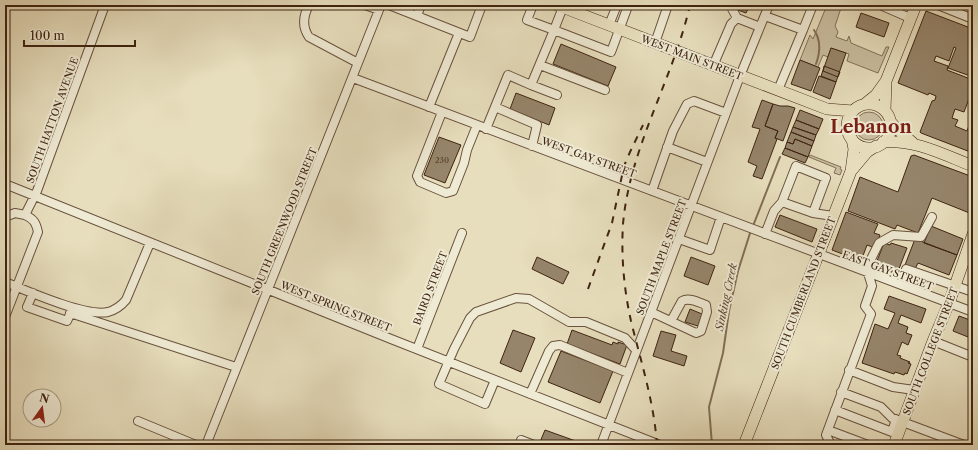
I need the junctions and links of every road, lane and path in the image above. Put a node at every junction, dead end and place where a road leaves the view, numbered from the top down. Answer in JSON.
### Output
{"nodes":[{"id":1,"x":105,"y":5,"type":"edge"},
{"id":2,"x":309,"y":5,"type":"edge"},
{"id":3,"x":365,"y":5,"type":"edge"},
{"id":4,"x":389,"y":5,"type":"edge"},
{"id":5,"x":421,"y":5,"type":"edge"},
{"id":6,"x":482,"y":5,"type":"edge"},
{"id":7,"x":533,"y":5,"type":"edge"},
{"id":8,"x":617,"y":5,"type":"edge"},
{"id":9,"x":668,"y":5,"type":"edge"},
{"id":10,"x":730,"y":5,"type":"edge"},
{"id":11,"x":769,"y":5,"type":"edge"},
{"id":12,"x":813,"y":5,"type":"edge"},
{"id":13,"x":880,"y":5,"type":"edge"},
{"id":14,"x":916,"y":5,"type":"edge"},
{"id":15,"x":938,"y":5,"type":"edge"},
{"id":16,"x":560,"y":6,"type":"edge"},
{"id":17,"x":630,"y":6,"type":"edge"},
{"id":18,"x":380,"y":8,"type":"edge"},
{"id":19,"x":952,"y":8,"type":"edge"},
{"id":20,"x":417,"y":16,"type":"junction"},
{"id":21,"x":765,"y":16,"type":"junction"},
{"id":22,"x":737,"y":18,"type":"junction"},
{"id":23,"x":910,"y":18,"type":"junction"},
{"id":24,"x":973,"y":19,"type":"edge"},
{"id":25,"x":609,"y":25,"type":"junction"},
{"id":26,"x":760,"y":27,"type":"junction"},
{"id":27,"x":554,"y":30,"type":"junction"},
{"id":28,"x":620,"y":30,"type":"junction"},
{"id":29,"x":803,"y":30,"type":"junction"},
{"id":30,"x":459,"y":33,"type":"junction"},
{"id":31,"x":655,"y":43,"type":"junction"},
{"id":32,"x":358,"y":63,"type":"junction"},
{"id":33,"x":540,"y":65,"type":"junction"},
{"id":34,"x":713,"y":66,"type":"junction"},
{"id":35,"x":740,"y":76,"type":"junction"},
{"id":36,"x":352,"y":78,"type":"junction"},
{"id":37,"x":886,"y":81,"type":"junction"},
{"id":38,"x":531,"y":85,"type":"junction"},
{"id":39,"x":605,"y":90,"type":"dead end"},
{"id":40,"x":778,"y":90,"type":"junction"},
{"id":41,"x":557,"y":95,"type":"dead end"},
{"id":42,"x":865,"y":104,"type":"junction"},
{"id":43,"x":429,"y":107,"type":"junction"},
{"id":44,"x":495,"y":107,"type":"junction"},
{"id":45,"x":827,"y":109,"type":"junction"},
{"id":46,"x":853,"y":111,"type":"junction"},
{"id":47,"x":442,"y":112,"type":"junction"},
{"id":48,"x":726,"y":113,"type":"junction"},
{"id":49,"x":888,"y":116,"type":"junction"},
{"id":50,"x":477,"y":125,"type":"junction"},
{"id":51,"x":847,"y":128,"type":"junction"},
{"id":52,"x":486,"y":129,"type":"junction"},
{"id":53,"x":852,"y":139,"type":"junction"},
{"id":54,"x":913,"y":143,"type":"junction"},
{"id":55,"x":880,"y":144,"type":"junction"},
{"id":56,"x":532,"y":146,"type":"junction"},
{"id":57,"x":668,"y":147,"type":"junction"},
{"id":58,"x":708,"y":162,"type":"junction"},
{"id":59,"x":973,"y":166,"type":"edge"},
{"id":60,"x":851,"y":170,"type":"junction"},
{"id":61,"x":5,"y":184,"type":"edge"},
{"id":62,"x":652,"y":191,"type":"junction"},
{"id":63,"x":34,"y":196,"type":"junction"},
{"id":64,"x":782,"y":202,"type":"junction"},
{"id":65,"x":692,"y":206,"type":"junction"},
{"id":66,"x":812,"y":213,"type":"junction"},
{"id":67,"x":25,"y":215,"type":"junction"},
{"id":68,"x":833,"y":216,"type":"junction"},
{"id":69,"x":5,"y":217,"type":"edge"},
{"id":70,"x":721,"y":217,"type":"junction"},
{"id":71,"x":932,"y":217,"type":"dead end"},
{"id":72,"x":462,"y":233,"type":"dead end"},
{"id":73,"x":765,"y":234,"type":"junction"},
{"id":74,"x":973,"y":234,"type":"edge"},
{"id":75,"x":679,"y":239,"type":"junction"},
{"id":76,"x":150,"y":243,"type":"junction"},
{"id":77,"x":971,"y":246,"type":"edge"},
{"id":78,"x":819,"y":255,"type":"junction"},
{"id":79,"x":868,"y":269,"type":"junction"},
{"id":80,"x":906,"y":269,"type":"dead end"},
{"id":81,"x":5,"y":282,"type":"edge"},
{"id":82,"x":955,"y":286,"type":"junction"},
{"id":83,"x":17,"y":287,"type":"junction"},
{"id":84,"x":268,"y":289,"type":"junction"},
{"id":85,"x":33,"y":292,"type":"junction"},
{"id":86,"x":973,"y":292,"type":"edge"},
{"id":87,"x":949,"y":303,"type":"junction"},
{"id":88,"x":71,"y":310,"type":"junction"},
{"id":89,"x":651,"y":312,"type":"junction"},
{"id":90,"x":973,"y":312,"type":"edge"},
{"id":91,"x":5,"y":318,"type":"edge"},
{"id":92,"x":671,"y":321,"type":"junction"},
{"id":93,"x":933,"y":341,"type":"junction"},
{"id":94,"x":417,"y":349,"type":"junction"},
{"id":95,"x":636,"y":350,"type":"junction"},
{"id":96,"x":973,"y":357,"type":"edge"},
{"id":97,"x":448,"y":362,"type":"junction"},
{"id":98,"x":236,"y":368,"type":"junction"},
{"id":99,"x":849,"y":370,"type":"junction"},
{"id":100,"x":628,"y":373,"type":"junction"},
{"id":101,"x":495,"y":380,"type":"junction"},
{"id":102,"x":914,"y":390,"type":"junction"},
{"id":103,"x":841,"y":392,"type":"junction"},
{"id":104,"x":530,"y":394,"type":"junction"},
{"id":105,"x":835,"y":410,"type":"junction"},
{"id":106,"x":899,"y":420,"type":"junction"},
{"id":107,"x":138,"y":421,"type":"dead end"},
{"id":108,"x":608,"y":425,"type":"junction"},
{"id":109,"x":828,"y":430,"type":"junction"},
{"id":110,"x":521,"y":440,"type":"dead end"},
{"id":111,"x":196,"y":445,"type":"edge"},
{"id":112,"x":206,"y":445,"type":"edge"},
{"id":113,"x":534,"y":445,"type":"edge"},
{"id":114,"x":601,"y":445,"type":"edge"},
{"id":115,"x":660,"y":445,"type":"edge"},
{"id":116,"x":744,"y":445,"type":"edge"},
{"id":117,"x":831,"y":445,"type":"edge"},
{"id":118,"x":868,"y":445,"type":"edge"},
{"id":119,"x":894,"y":445,"type":"edge"},
{"id":120,"x":964,"y":445,"type":"edge"}],
"edges":[{"from":1,"to":63,"type":"street","name":"SOUTH HATTON AVENUE"},
{"from":2,"to":32,"type":"street"},
{"from":3,"to":18,"type":"street"},
{"from":4,"to":20,"type":"street"},
{"from":5,"to":20,"type":"street"},
{"from":6,"to":30,"type":"street"},
{"from":7,"to":27,"type":"street"},
{"from":8,"to":25,"type":"street"},
{"from":9,"to":31,"type":"street"},
{"from":10,"to":22,"type":"street"},
{"from":11,"to":21,"type":"street","name":"SOUTH MAPLE STREET"},
{"from":12,"to":29,"type":"street"},
{"from":13,"to":23,"type":"street"},
{"from":14,"to":23,"type":"main road"},
{"from":15,"to":19,"type":"street"},
{"from":16,"to":25,"type":"main road","name":"WEST MAIN STREET"},
{"from":16,"to":27,"type":"street"},
{"from":17,"to":28,"type":"street"},
{"from":18,"to":32,"type":"street","name":"SOUTH GREENWOOD STREET"},
{"from":19,"to":24,"type":"street"},
{"from":20,"to":30,"type":"street"},
{"from":21,"to":26,"type":"street","name":"SOUTH MAPLE STREET"},
{"from":21,"to":29,"type":"street"},
{"from":22,"to":26,"type":"street"},
{"from":22,"to":34,"type":"street"},
{"from":23,"to":37,"type":"main road"},
{"from":25,"to":28,"type":"main road","name":"WEST MAIN STREET"},
{"from":26,"to":35,"type":"street","name":"SOUTH MAPLE STREET"},
{"from":27,"to":28,"type":"street"},
{"from":27,"to":33,"type":"street"},
{"from":28,"to":31,"type":"main road","name":"WEST MAIN STREET"},
{"from":29,"to":40,"type":"street"},
{"from":30,"to":43,"type":"street"},
{"from":31,"to":34,"type":"main road","name":"WEST MAIN STREET"},
{"from":32,"to":36,"type":"street","name":"SOUTH GREENWOOD STREET"},
{"from":33,"to":38,"type":"street"},
{"from":33,"to":39,"type":"street"},
{"from":34,"to":35,"type":"main road","name":"WEST MAIN STREET"},
{"from":35,"to":40,"type":"main road","name":"WEST MAIN STREET"},
{"from":35,"to":48,"type":"street","name":"SOUTH MAPLE STREET"},
{"from":36,"to":43,"type":"street","name":"WEST GAY STREET"},
{"from":36,"to":84,"type":"street","name":"SOUTH GREENWOOD STREET"},
{"from":37,"to":42,"type":"main road"},
{"from":37,"to":49,"type":"main road"},
{"from":38,"to":41,"type":"street"},
{"from":38,"to":44,"type":"street"},
{"from":40,"to":45,"type":"main road","name":"WEST MAIN STREET"},
{"from":42,"to":46,"type":"main road"},
{"from":42,"to":49,"type":"main road"},
{"from":43,"to":47,"type":"street","name":"WEST GAY STREET"},
{"from":44,"to":52,"type":"street"},
{"from":44,"to":56,"type":"street"},
{"from":45,"to":46,"type":"main road","name":"WEST MAIN STREET"},
{"from":45,"to":51,"type":"main road","name":"WEST MAIN STREET"},
{"from":46,"to":51,"type":"main road"},
{"from":47,"to":50,"type":"street","name":"WEST GAY STREET"},
{"from":47,"to":50,"type":"street"},
{"from":48,"to":57,"type":"street"},
{"from":48,"to":58,"type":"street","name":"SOUTH MAPLE STREET"},
{"from":49,"to":54,"type":"main road"},
{"from":49,"to":55,"type":"main road"},
{"from":50,"to":52,"type":"street","name":"WEST GAY STREET"},
{"from":51,"to":53,"type":"main road"},
{"from":52,"to":56,"type":"street","name":"WEST GAY STREET"},
{"from":53,"to":55,"type":"main road"},
{"from":53,"to":60,"type":"main road","name":"SOUTH CUMBERLAND STREET"},
{"from":54,"to":55,"type":"main road"},
{"from":54,"to":59,"type":"main road"},
{"from":55,"to":60,"type":"main road"},
{"from":56,"to":62,"type":"street","name":"WEST GAY STREET"},
{"from":57,"to":58,"type":"street"},
{"from":57,"to":62,"type":"street"},
{"from":58,"to":65,"type":"street","name":"SOUTH MAPLE STREET"},
{"from":60,"to":68,"type":"main road","name":"SOUTH CUMBERLAND STREET"},
{"from":61,"to":63,"type":"street","name":"WEST SPRING STREET"},
{"from":62,"to":65,"type":"street","name":"WEST GAY STREET"},
{"from":63,"to":67,"type":"street","name":"SOUTH HATTON AVENUE"},
{"from":63,"to":76,"type":"street","name":"WEST SPRING STREET"},
{"from":64,"to":66,"type":"street"},
{"from":64,"to":66,"type":"street"},
{"from":64,"to":73,"type":"street"},
{"from":65,"to":70,"type":"street","name":"WEST GAY STREET"},
{"from":65,"to":75,"type":"street","name":"SOUTH MAPLE STREET"},
{"from":66,"to":68,"type":"street"},
{"from":67,"to":69,"type":"street"},
{"from":67,"to":83,"type":"street"},
{"from":68,"to":78,"type":"main road","name":"SOUTH CUMBERLAND STREET"},
{"from":70,"to":73,"type":"street","name":"WEST GAY STREET"},
{"from":70,"to":75,"type":"street"},
{"from":71,"to":79,"type":"street"},
{"from":72,"to":94,"type":"street","name":"BAIRD STREET"},
{"from":73,"to":78,"type":"street","name":"WEST GAY STREET"},
{"from":74,"to":77,"type":"main road","name":"SOUTH COLLEGE STREET"},
{"from":75,"to":89,"type":"street","name":"SOUTH MAPLE STREET"},
{"from":76,"to":84,"type":"street","name":"WEST SPRING STREET"},
{"from":76,"to":88,"type":"street"},
{"from":77,"to":82,"type":"main road","name":"SOUTH COLLEGE STREET"},
{"from":78,"to":79,"type":"street","name":"EAST GAY STREET"},
{"from":78,"to":116,"type":"main road","name":"SOUTH CUMBERLAND STREET"},
{"from":79,"to":87,"type":"street","name":"EAST GAY STREET"},
{"from":79,"to":99,"type":"street"},
{"from":80,"to":82,"type":"street"},
{"from":81,"to":83,"type":"street"},
{"from":82,"to":86,"type":"street"},
{"from":82,"to":87,"type":"main road","name":"SOUTH COLLEGE STREET"},
{"from":83,"to":85,"type":"street"},
{"from":83,"to":91,"type":"street"},
{"from":84,"to":94,"type":"street","name":"WEST SPRING STREET"},
{"from":84,"to":98,"type":"street","name":"SOUTH GREENWOOD STREET"},
{"from":85,"to":88,"type":"street"},
{"from":85,"to":88,"type":"street"},
{"from":87,"to":90,"type":"street","name":"EAST GAY STREET"},
{"from":87,"to":93,"type":"main road","name":"SOUTH COLLEGE STREET"},
{"from":88,"to":98,"type":"street"},
{"from":89,"to":92,"type":"street"},
{"from":89,"to":95,"type":"street","name":"SOUTH MAPLE STREET"},
{"from":92,"to":92,"type":"street"},
{"from":93,"to":96,"type":"street"},
{"from":93,"to":102,"type":"main road","name":"SOUTH COLLEGE STREET"},
{"from":94,"to":97,"type":"street","name":"WEST SPRING STREET"},
{"from":95,"to":97,"type":"street"},
{"from":95,"to":100,"type":"street","name":"SOUTH MAPLE STREET"},
{"from":97,"to":101,"type":"street","name":"WEST SPRING STREET"},
{"from":97,"to":101,"type":"street"},
{"from":98,"to":112,"type":"street","name":"SOUTH GREENWOOD STREET"},
{"from":99,"to":102,"type":"street"},
{"from":99,"to":103,"type":"street"},
{"from":100,"to":104,"type":"street"},
{"from":100,"to":108,"type":"street","name":"SOUTH MAPLE STREET"},
{"from":101,"to":104,"type":"street","name":"WEST SPRING STREET"},
{"from":102,"to":106,"type":"main road","name":"SOUTH COLLEGE STREET"},
{"from":103,"to":105,"type":"street"},
{"from":103,"to":106,"type":"street"},
{"from":104,"to":108,"type":"street","name":"WEST SPRING STREET"},
{"from":105,"to":106,"type":"street"},
{"from":105,"to":109,"type":"street"},
{"from":106,"to":119,"type":"main road","name":"SOUTH COLLEGE STREET"},
{"from":106,"to":120,"type":"street"},
{"from":107,"to":111,"type":"street"},
{"from":108,"to":114,"type":"street","name":"SOUTH MAPLE STREET"},
{"from":108,"to":115,"type":"street","name":"WEST SPRING STREET"},
{"from":109,"to":117,"type":"street"},
{"from":109,"to":118,"type":"street"},
{"from":110,"to":113,"type":"street"}]}
